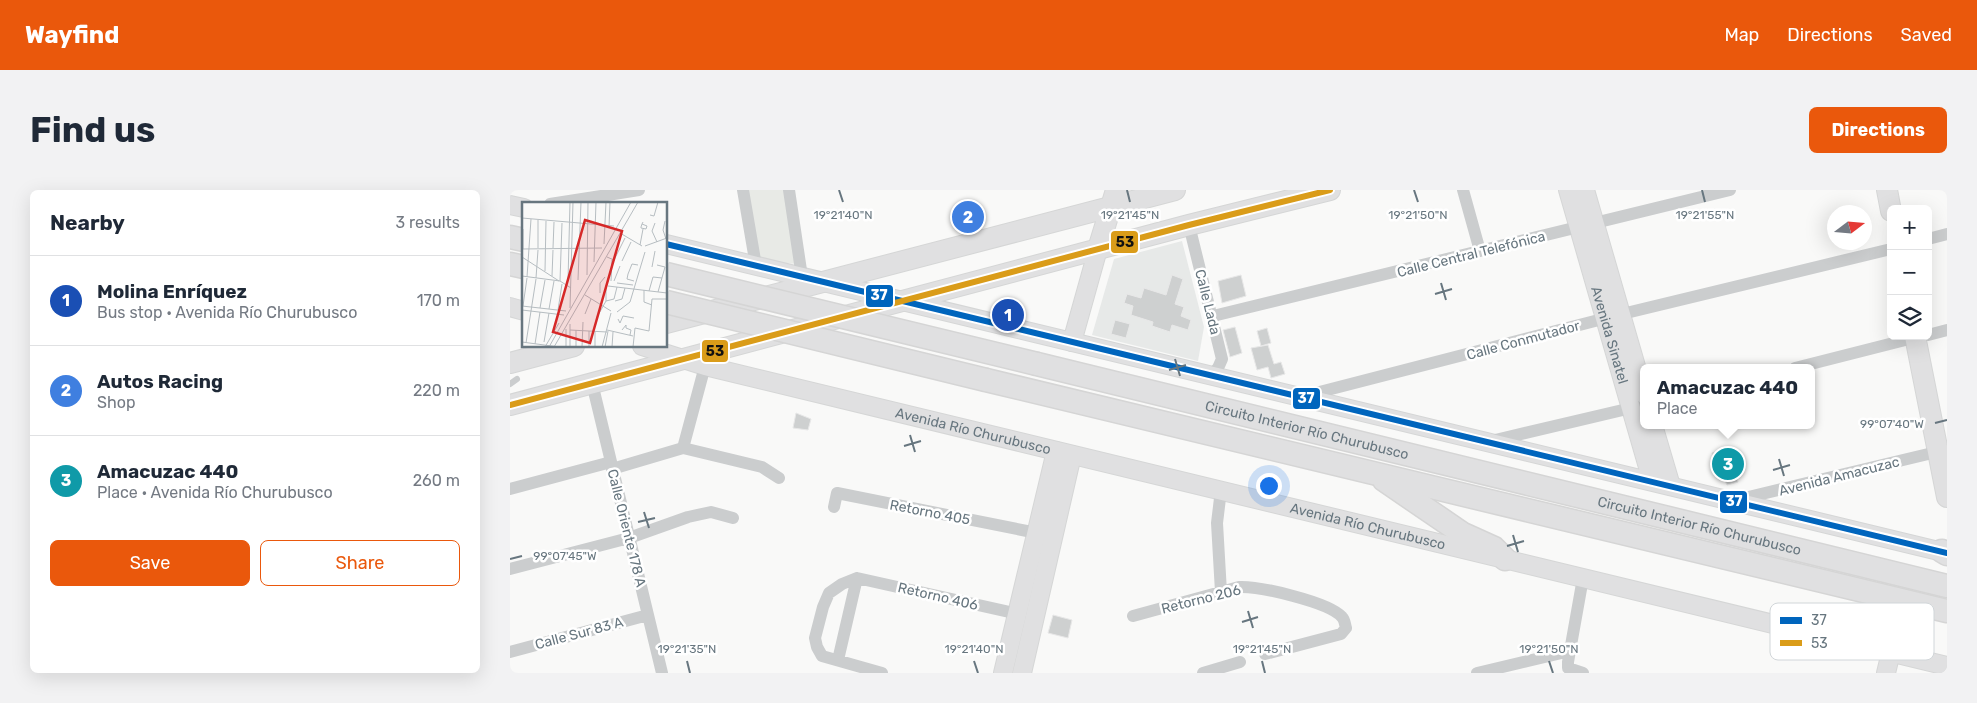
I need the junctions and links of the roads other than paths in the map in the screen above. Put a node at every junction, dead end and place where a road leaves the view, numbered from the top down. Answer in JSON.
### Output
{"nodes":[{"id":1,"x":638,"y":190,"type":"edge"},
{"id":2,"x":743,"y":190,"type":"edge"},
{"id":3,"x":788,"y":190,"type":"edge"},
{"id":4,"x":1175,"y":190,"type":"edge"},
{"id":5,"x":1330,"y":190,"type":"edge"},
{"id":6,"x":1463,"y":190,"type":"edge"},
{"id":7,"x":1568,"y":190,"type":"edge"},
{"id":8,"x":1586,"y":190,"type":"edge"},
{"id":9,"x":1730,"y":190,"type":"edge"},
{"id":10,"x":1887,"y":190,"type":"edge"},
{"id":11,"x":1110,"y":196,"type":"edge"},
{"id":12,"x":563,"y":202,"type":"edge"},
{"id":13,"x":1890,"y":205,"type":"edge"},
{"id":14,"x":1189,"y":225,"type":"junction"},
{"id":15,"x":1587,"y":226,"type":"junction"},
{"id":16,"x":1947,"y":234,"type":"edge"},
{"id":17,"x":1932,"y":238,"type":"edge"},
{"id":18,"x":668,"y":244,"type":"edge"},
{"id":19,"x":1098,"y":249,"type":"junction"},
{"id":20,"x":1887,"y":250,"type":"edge"},
{"id":21,"x":1480,"y":251,"type":"junction"},
{"id":22,"x":756,"y":266,"type":"junction"},
{"id":23,"x":668,"y":274,"type":"edge"},
{"id":24,"x":802,"y":277,"type":"junction"},
{"id":25,"x":826,"y":282,"type":"junction"},
{"id":26,"x":902,"y":301,"type":"junction"},
{"id":27,"x":668,"y":302,"type":"edge"},
{"id":28,"x":1213,"y":316,"type":"junction"},
{"id":29,"x":1614,"y":317,"type":"junction"},
{"id":30,"x":668,"y":322,"type":"edge"},
{"id":31,"x":1947,"y":330,"type":"edge"},
{"id":32,"x":1932,"y":333,"type":"edge"},
{"id":33,"x":1904,"y":340,"type":"edge"},
{"id":34,"x":1921,"y":340,"type":"edge"},
{"id":35,"x":1072,"y":342,"type":"junction"},
{"id":36,"x":561,"y":348,"type":"edge"},
{"id":37,"x":648,"y":348,"type":"edge"},
{"id":38,"x":534,"y":352,"type":"edge"},
{"id":39,"x":683,"y":359,"type":"junction"},
{"id":40,"x":1811,"y":364,"type":"edge"},
{"id":41,"x":705,"y":366,"type":"junction"},
{"id":42,"x":514,"y":371,"type":"edge"},
{"id":43,"x":1210,"y":375,"type":"junction"},
{"id":44,"x":592,"y":383,"type":"junction"},
{"id":45,"x":510,"y":384,"type":"edge"},
{"id":46,"x":1640,"y":384,"type":"edge"},
{"id":47,"x":1301,"y":397,"type":"junction"},
{"id":48,"x":510,"y":405,"type":"edge"},
{"id":49,"x":1638,"y":406,"type":"edge"},
{"id":50,"x":1642,"y":429,"type":"edge"},
{"id":51,"x":1654,"y":429,"type":"edge"},
{"id":52,"x":1487,"y":442,"type":"junction"},
{"id":53,"x":683,"y":448,"type":"junction"},
{"id":54,"x":1942,"y":450,"type":"edge"},
{"id":55,"x":1064,"y":452,"type":"junction"},
{"id":56,"x":612,"y":466,"type":"junction"},
{"id":57,"x":1372,"y":472,"type":"junction"},
{"id":58,"x":778,"y":478,"type":"dead end"},
{"id":59,"x":1652,"y":481,"type":"junction"},
{"id":60,"x":1671,"y":486,"type":"junction"},
{"id":61,"x":510,"y":489,"type":"edge"},
{"id":62,"x":1221,"y":490,"type":"junction"},
{"id":63,"x":1947,"y":497,"type":"edge"},
{"id":64,"x":1731,"y":501,"type":"junction"},
{"id":65,"x":834,"y":507,"type":"dead end"},
{"id":66,"x":733,"y":518,"type":"dead end"},
{"id":67,"x":1037,"y":533,"type":"junction"},
{"id":68,"x":629,"y":538,"type":"junction"},
{"id":69,"x":1945,"y":553,"type":"edge"},
{"id":70,"x":1505,"y":559,"type":"junction"},
{"id":71,"x":510,"y":569,"type":"edge"},
{"id":72,"x":857,"y":578,"type":"junction"},
{"id":73,"x":1583,"y":578,"type":"junction"},
{"id":74,"x":1947,"y":586,"type":"edge"},
{"id":75,"x":1221,"y":592,"type":"junction"},
{"id":76,"x":1914,"y":603,"type":"edge"},
{"id":77,"x":1934,"y":608,"type":"edge"},
{"id":78,"x":1947,"y":611,"type":"edge"},
{"id":79,"x":1018,"y":614,"type":"junction"},
{"id":80,"x":648,"y":615,"type":"junction"},
{"id":81,"x":1133,"y":616,"type":"dead end"},
{"id":82,"x":1770,"y":623,"type":"edge"},
{"id":83,"x":1570,"y":651,"type":"junction"},
{"id":84,"x":510,"y":652,"type":"edge"},
{"id":85,"x":1265,"y":654,"type":"dead end"},
{"id":86,"x":838,"y":660,"type":"junction"},
{"id":87,"x":1889,"y":660,"type":"edge"},
{"id":88,"x":1240,"y":662,"type":"dead end"},
{"id":89,"x":1913,"y":666,"type":"edge"},
{"id":90,"x":1947,"y":666,"type":"edge"},
{"id":91,"x":1578,"y":672,"type":"edge"},
{"id":92,"x":662,"y":673,"type":"edge"},
{"id":93,"x":882,"y":673,"type":"edge"},
{"id":94,"x":1003,"y":673,"type":"edge"},
{"id":95,"x":1022,"y":673,"type":"edge"},
{"id":96,"x":1202,"y":673,"type":"edge"},
{"id":97,"x":1477,"y":673,"type":"edge"},
{"id":98,"x":1886,"y":673,"type":"edge"}],
"edges":[{"from":1,"to":12,"type":"street"},
{"from":2,"to":22,"type":"street"},
{"from":3,"to":24,"type":"street"},
{"from":4,"to":11,"type":"main road"},
{"from":5,"to":14,"type":"main road"},
{"from":6,"to":21,"type":"street"},
{"from":7,"to":15,"type":"main road","name":"Avenida Sinatel"},
{"from":8,"to":15,"type":"main road","name":"Avenida Sinatel"},
{"from":9,"to":15,"type":"street","name":"Calle Central Telefónica"},
{"from":10,"to":13,"type":"main road"},
{"from":11,"to":19,"type":"main road"},
{"from":11,"to":25,"type":"main road"},
{"from":14,"to":19,"type":"main road"},
{"from":14,"to":28,"type":"street","name":"Calle Lada"},
{"from":15,"to":21,"type":"street","name":"Calle Central Telefónica"},
{"from":15,"to":29,"type":"main road","name":"Avenida Sinatel"},
{"from":16,"to":17,"type":"street"},
{"from":18,"to":22,"type":"main road"},
{"from":19,"to":26,"type":"main road"},
{"from":19,"to":35,"type":"main road"},
{"from":20,"to":29,"type":"street","name":"Calle Conmutador"},
{"from":21,"to":28,"type":"street","name":"Calle Central Telefónica"},
{"from":22,"to":24,"type":"main road"},
{"from":23,"to":74,"type":"highway","name":"Circuito Interior Río Churubusco","bridge":true},
{"from":24,"to":25,"type":"main road"},
{"from":25,"to":26,"type":"main road"},
{"from":25,"to":30,"type":"main road"},
{"from":26,"to":35,"type":"main road"},
{"from":26,"to":39,"type":"main road"},
{"from":27,"to":57,"type":"highway","name":"Circuito Interior Río Churubusco","bridge":true},
{"from":28,"to":43,"type":"street","name":"Calle Lada"},
{"from":29,"to":46,"type":"main road","name":"Avenida Sinatel"},
{"from":29,"to":47,"type":"street","name":"Calle Conmutador"},
{"from":29,"to":49,"type":"main road","name":"Avenida Sinatel"},
{"from":31,"to":32,"type":"street"},
{"from":33,"to":40,"type":"street"},
{"from":34,"to":54,"type":"main road"},
{"from":35,"to":43,"type":"main road"},
{"from":36,"to":38,"type":"main road"},
{"from":37,"to":39,"type":"main road","name":"Avenida Río Churubusco"},
{"from":38,"to":42,"type":"main road"},
{"from":39,"to":41,"type":"main road","name":"Avenida Río Churubusco"},
{"from":39,"to":44,"type":"main road"},
{"from":41,"to":53,"type":"street"},
{"from":41,"to":55,"type":"main road","name":"Avenida Río Churubusco"},
{"from":42,"to":45,"type":"lane"},
{"from":43,"to":47,"type":"main road"},
{"from":44,"to":48,"type":"main road"},
{"from":44,"to":56,"type":"street","name":"Calle Oriente 178 A"},
{"from":47,"to":52,"type":"main road"},
{"from":49,"to":52,"type":"street"},
{"from":50,"to":59,"type":"main road","name":"Avenida Sinatel"},
{"from":51,"to":60,"type":"main road"},
{"from":52,"to":59,"type":"main road"},
{"from":53,"to":56,"type":"street"},
{"from":53,"to":58,"type":"street"},
{"from":54,"to":63,"type":"main road"},
{"from":54,"to":64,"type":"street","name":"Avenida Amacuzac"},
{"from":55,"to":62,"type":"main road","name":"Avenida Río Churubusco"},
{"from":55,"to":67,"type":"main road"},
{"from":55,"to":95,"type":"main road"},
{"from":56,"to":61,"type":"street"},
{"from":56,"to":68,"type":"street","name":"Calle Oriente 178 A"},
{"from":57,"to":70,"type":"highway"},
{"from":57,"to":76,"type":"highway","name":"Circuito Interior Río Churubusco"},
{"from":59,"to":60,"type":"main road"},
{"from":60,"to":64,"type":"main road"},
{"from":62,"to":70,"type":"main road","name":"Avenida Río Churubusco"},
{"from":62,"to":75,"type":"street"},
{"from":64,"to":69,"type":"main road"},
{"from":65,"to":67,"type":"street","name":"Retorno 405"},
{"from":66,"to":68,"type":"street"},
{"from":67,"to":79,"type":"main road"},
{"from":68,"to":71,"type":"street"},
{"from":68,"to":80,"type":"street","name":"Calle Oriente 178 A"},
{"from":70,"to":73,"type":"main road","name":"Avenida Río Churubusco"},
{"from":72,"to":79,"type":"street","name":"Retorno 406"},
{"from":72,"to":86,"type":"street"},
{"from":72,"to":86,"type":"street"},
{"from":73,"to":82,"type":"main road","name":"Avenida Río Churubusco"},
{"from":73,"to":83,"type":"street"},
{"from":75,"to":81,"type":"street","name":"Retorno 206"},
{"from":75,"to":85,"type":"street","name":"Retorno 206"},
{"from":77,"to":78,"type":"highway","name":"Circuito Interior Río Churubusco"},
{"from":79,"to":94,"type":"main road"},
{"from":80,"to":84,"type":"street","name":"Calle Sur 83 A"},
{"from":80,"to":92,"type":"street","name":"Calle Oriente 178 A"},
{"from":83,"to":91,"type":"street"},
{"from":83,"to":97,"type":"street"},
{"from":86,"to":93,"type":"street"},
{"from":87,"to":98,"type":"main road"},
{"from":88,"to":96,"type":"street"},
{"from":89,"to":90,"type":"main road","name":"Avenida Río Churubusco"}]}
